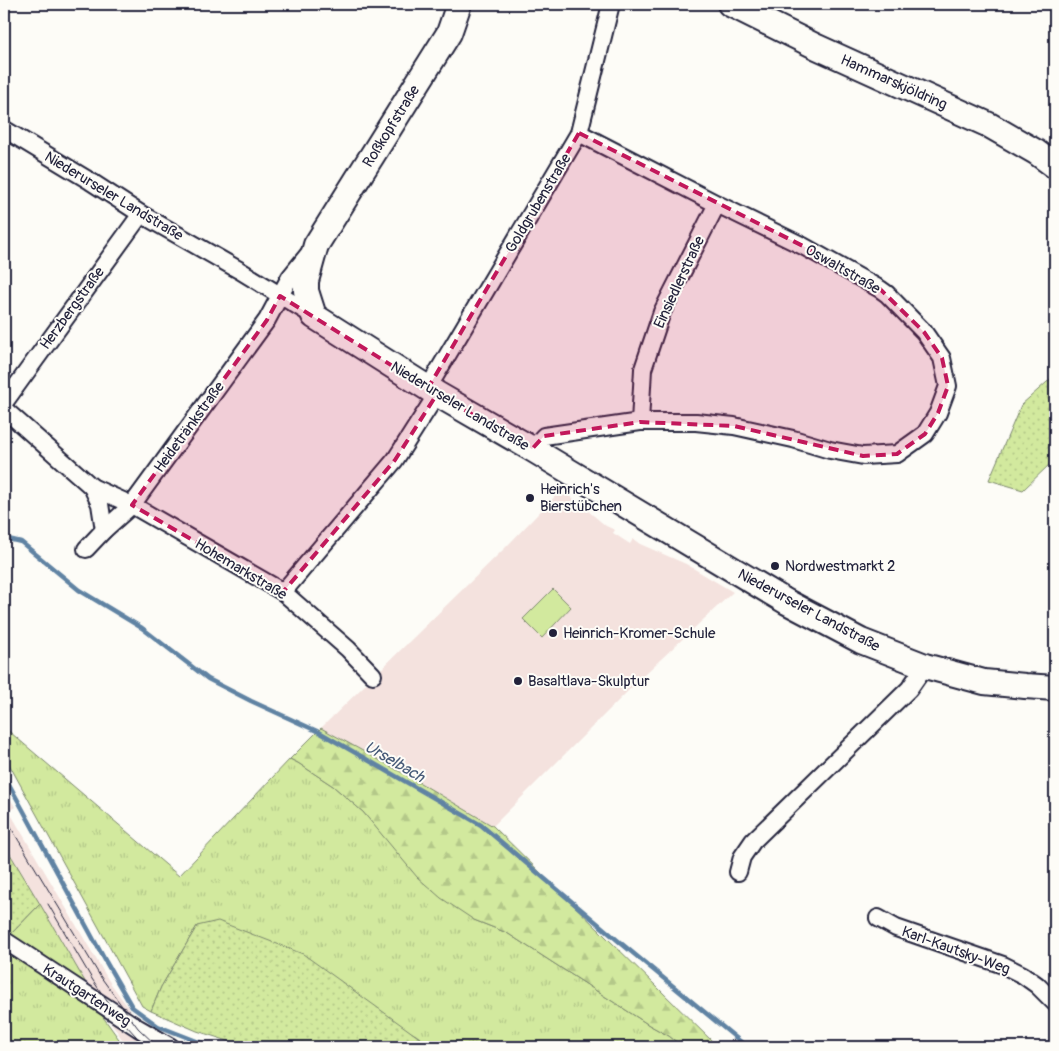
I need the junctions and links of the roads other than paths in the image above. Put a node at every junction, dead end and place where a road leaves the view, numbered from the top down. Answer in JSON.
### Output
{"nodes":[{"id":1,"x":459,"y":4,"type":"edge"},
{"id":2,"x":611,"y":4,"type":"edge"},
{"id":3,"x":730,"y":4,"type":"edge"},
{"id":4,"x":4,"y":129,"type":"edge"},
{"id":5,"x":579,"y":133,"type":"junction"},
{"id":6,"x":1055,"y":166,"type":"edge"},
{"id":7,"x":717,"y":204,"type":"junction"},
{"id":8,"x":141,"y":214,"type":"junction"},
{"id":9,"x":316,"y":245,"type":"junction"},
{"id":10,"x":280,"y":296,"type":"junction"},
{"id":11,"x":314,"y":316,"type":"junction"},
{"id":12,"x":433,"y":391,"type":"junction"},
{"id":13,"x":4,"y":403,"type":"edge"},
{"id":14,"x":4,"y":409,"type":"edge"},
{"id":15,"x":640,"y":422,"type":"junction"},
{"id":16,"x":532,"y":449,"type":"junction"},
{"id":17,"x":92,"y":487,"type":"junction"},
{"id":18,"x":132,"y":505,"type":"junction"},
{"id":19,"x":104,"y":530,"type":"junction"},
{"id":20,"x":86,"y":549,"type":"dead end"},
{"id":21,"x":283,"y":592,"type":"junction"},
{"id":22,"x":925,"y":666,"type":"junction"},
{"id":23,"x":374,"y":675,"type":"dead end"},
{"id":24,"x":1055,"y":688,"type":"edge"},
{"id":25,"x":738,"y":872,"type":"dead end"},
{"id":26,"x":878,"y":918,"type":"dead end"},
{"id":27,"x":4,"y":940,"type":"edge"},
{"id":28,"x":1055,"y":1003,"type":"edge"},
{"id":29,"x":171,"y":1047,"type":"edge"}],
"edges":[{"from":1,"to":9,"type":"main road","name":"Roßkopfstraße"},
{"from":2,"to":5,"type":"street","name":"Goldgrubenstraße"},
{"from":3,"to":6,"type":"main road","name":"Hammarskjöldring"},
{"from":4,"to":8,"type":"street","name":"Niederurseler Landstraße"},
{"from":5,"to":7,"type":"street","name":"Oswaltstraße"},
{"from":5,"to":12,"type":"street","name":"Goldgrubenstraße"},
{"from":7,"to":15,"type":"street","name":"Einsiedlerstraße"},
{"from":7,"to":15,"type":"street","name":"Oswaltstraße"},
{"from":8,"to":10,"type":"street","name":"Niederurseler Landstraße"},
{"from":8,"to":13,"type":"street","name":"Herzbergstraße"},
{"from":9,"to":10,"type":"street","name":"Roßkopfstraße"},
{"from":9,"to":11,"type":"main road","name":"Roßkopfstraße"},
{"from":10,"to":11,"type":"street","name":"Niederurseler Landstraße"},
{"from":10,"to":18,"type":"street","name":"Heidetränkstraße"},
{"from":11,"to":12,"type":"main road","name":"Niederurseler Landstraße"},
{"from":12,"to":16,"type":"main road","name":"Niederurseler Landstraße"},
{"from":12,"to":21,"type":"street","name":"Goldgrubenstraße"},
{"from":14,"to":17,"type":"street","name":"Hohemarkstraße"},
{"from":15,"to":16,"type":"street","name":"Oswaltstraße"},
{"from":16,"to":22,"type":"main road","name":"Niederurseler Landstraße"},
{"from":17,"to":18,"type":"street","name":"Hohemarkstraße"},
{"from":17,"to":19,"type":"street","name":"Hohemarkstraße"},
{"from":18,"to":19,"type":"street","name":"Heidetränkstraße"},
{"from":18,"to":21,"type":"street","name":"Hohemarkstraße"},
{"from":19,"to":20,"type":"street","name":"Heidetränkstraße"},
{"from":21,"to":23,"type":"street","name":"Hohemarkstraße"},
{"from":22,"to":24,"type":"main road","name":"Niederurseler Landstraße"},
{"from":22,"to":25,"type":"street"},
{"from":26,"to":28,"type":"street","name":"Karl-Kautsky-Weg"},
{"from":27,"to":29,"type":"street","name":"Krautgartenweg"}]}
